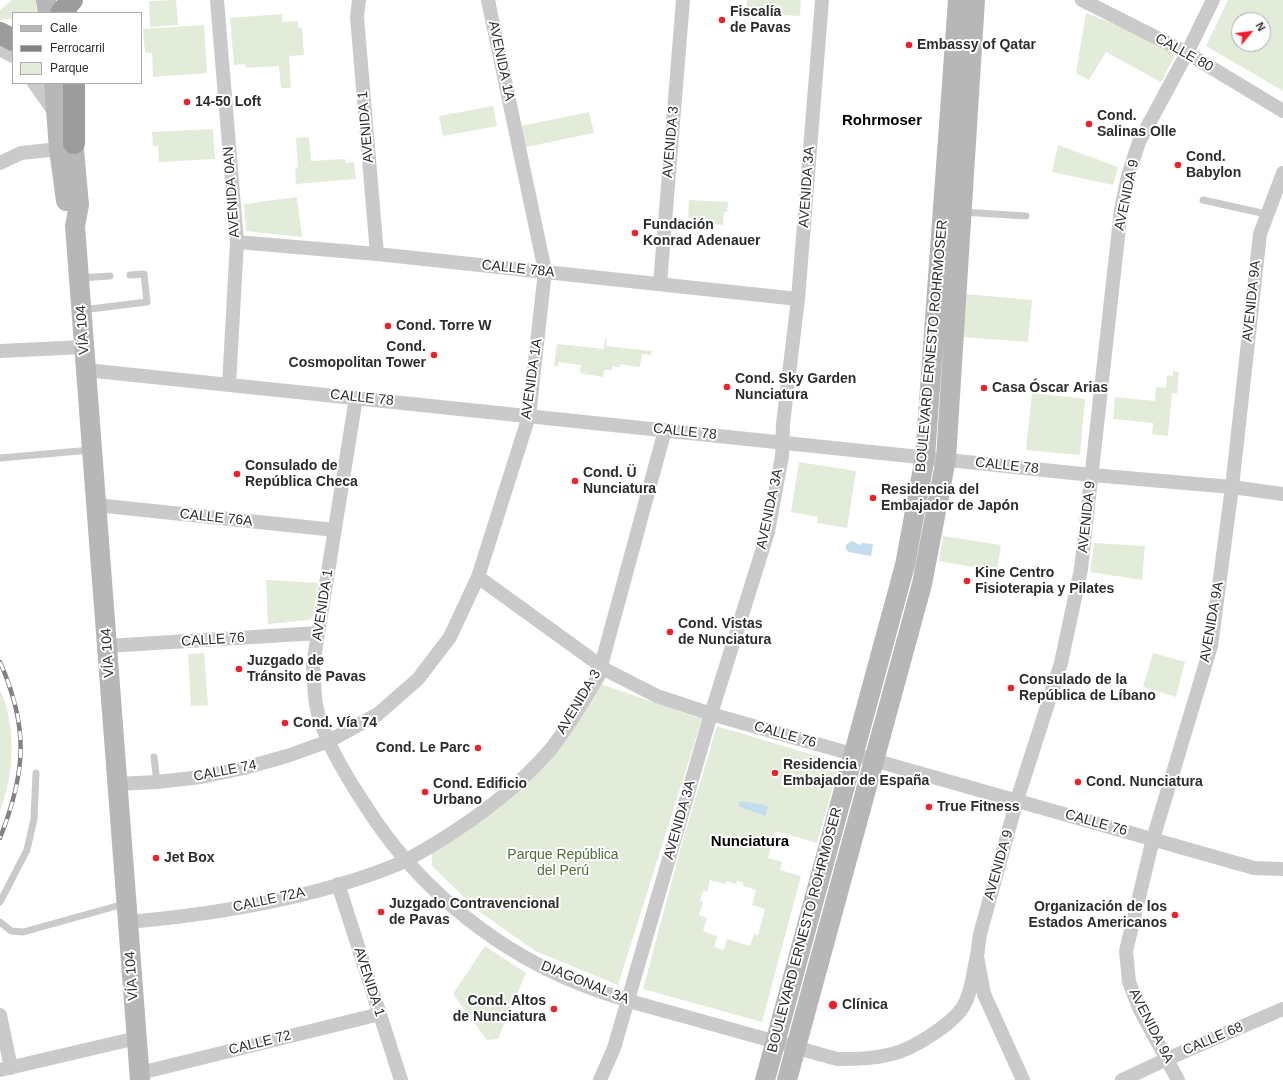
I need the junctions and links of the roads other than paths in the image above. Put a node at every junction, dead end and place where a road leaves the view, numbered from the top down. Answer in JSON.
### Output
{"nodes":[{"id":1,"x":217,"y":0,"type":"edge"},
{"id":2,"x":359,"y":0,"type":"edge"},
{"id":3,"x":488,"y":0,"type":"edge"},
{"id":4,"x":683,"y":0,"type":"edge"},
{"id":5,"x":822,"y":0,"type":"edge"},
{"id":6,"x":958,"y":0,"type":"edge"},
{"id":7,"x":975,"y":0,"type":"edge"},
{"id":8,"x":1082,"y":0,"type":"edge"},
{"id":9,"x":1213,"y":0,"type":"edge"},
{"id":10,"x":12,"y":28,"type":"edge"},
{"id":11,"x":0,"y":32,"type":"edge"},
{"id":12,"x":12,"y":39,"type":"edge"},
{"id":13,"x":0,"y":48,"type":"edge"},
{"id":14,"x":1187,"y":53,"type":"junction"},
{"id":15,"x":12,"y":55,"type":"edge"},
{"id":16,"x":35,"y":84,"type":"edge"},
{"id":17,"x":54,"y":84,"type":"edge"},
{"id":18,"x":66,"y":84,"type":"edge"},
{"id":19,"x":74,"y":84,"type":"edge"},
{"id":20,"x":1283,"y":111,"type":"edge"},
{"id":21,"x":57,"y":115,"type":"junction"},
{"id":22,"x":67,"y":146,"type":"junction"},
{"id":23,"x":0,"y":163,"type":"edge"},
{"id":24,"x":1283,"y":173,"type":"edge"},
{"id":25,"x":1203,"y":200,"type":"dead end"},
{"id":26,"x":962,"y":212,"type":"junction"},
{"id":27,"x":1266,"y":214,"type":"junction"},
{"id":28,"x":1026,"y":216,"type":"dead end"},
{"id":29,"x":237,"y":242,"type":"junction"},
{"id":30,"x":377,"y":254,"type":"junction"},
{"id":31,"x":545,"y":271,"type":"junction"},
{"id":32,"x":130,"y":274,"type":"dead end"},
{"id":33,"x":110,"y":276,"type":"dead end"},
{"id":34,"x":79,"y":278,"type":"junction"},
{"id":35,"x":660,"y":284,"type":"junction"},
{"id":36,"x":798,"y":299,"type":"junction"},
{"id":37,"x":81,"y":310,"type":"junction"},
{"id":38,"x":84,"y":347,"type":"junction"},
{"id":39,"x":0,"y":351,"type":"edge"},
{"id":40,"x":86,"y":370,"type":"junction"},
{"id":41,"x":229,"y":385,"type":"junction"},
{"id":42,"x":356,"y":398,"type":"junction"},
{"id":43,"x":529,"y":416,"type":"junction"},
{"id":44,"x":665,"y":430,"type":"junction"},
{"id":45,"x":782,"y":442,"type":"junction"},
{"id":46,"x":92,"y":450,"type":"junction"},
{"id":47,"x":925,"y":457,"type":"junction"},
{"id":48,"x":0,"y":458,"type":"edge"},
{"id":49,"x":946,"y":459,"type":"junction"},
{"id":50,"x":1092,"y":475,"type":"junction"},
{"id":51,"x":1232,"y":487,"type":"junction"},
{"id":52,"x":1283,"y":494,"type":"edge"},
{"id":53,"x":96,"y":505,"type":"junction"},
{"id":54,"x":335,"y":530,"type":"junction"},
{"id":55,"x":478,"y":577,"type":"junction"},
{"id":56,"x":318,"y":633,"type":"junction"},
{"id":57,"x":107,"y":646,"type":"junction"},
{"id":58,"x":601,"y":667,"type":"junction"},
{"id":59,"x":711,"y":714,"type":"junction"},
{"id":60,"x":329,"y":742,"type":"junction"},
{"id":61,"x":854,"y":754,"type":"junction"},
{"id":62,"x":154,"y":756,"type":"dead end"},
{"id":63,"x":874,"y":760,"type":"junction"},
{"id":64,"x":36,"y":773,"type":"dead end"},
{"id":65,"x":157,"y":782,"type":"junction"},
{"id":66,"x":118,"y":784,"type":"junction"},
{"id":67,"x":1017,"y":800,"type":"junction"},
{"id":68,"x":1153,"y":839,"type":"junction"},
{"id":69,"x":406,"y":860,"type":"junction"},
{"id":70,"x":1283,"y":869,"type":"edge"},
{"id":71,"x":338,"y":884,"type":"junction"},
{"id":72,"x":0,"y":902,"type":"edge"},
{"id":73,"x":127,"y":912,"type":"junction"},
{"id":74,"x":0,"y":922,"type":"edge"},
{"id":75,"x":977,"y":956,"type":"junction"},
{"id":76,"x":628,"y":1000,"type":"junction"},
{"id":77,"x":1283,"y":1009,"type":"edge"},
{"id":78,"x":380,"y":1014,"type":"junction"},
{"id":79,"x":0,"y":1015,"type":"edge"},
{"id":80,"x":137,"y":1038,"type":"junction"},
{"id":81,"x":774,"y":1042,"type":"junction"},
{"id":82,"x":794,"y":1047,"type":"junction"},
{"id":83,"x":1167,"y":1059,"type":"junction"},
{"id":84,"x":5,"y":1069,"type":"edge"},
{"id":85,"x":140,"y":1077,"type":"edge"},
{"id":86,"x":401,"y":1080,"type":"edge"},
{"id":87,"x":600,"y":1080,"type":"edge"},
{"id":88,"x":765,"y":1080,"type":"edge"},
{"id":89,"x":786,"y":1080,"type":"edge"},
{"id":90,"x":1023,"y":1080,"type":"edge"},
{"id":91,"x":1122,"y":1080,"type":"edge"},
{"id":92,"x":1178,"y":1080,"type":"edge"}],
"edges":[{"from":1,"to":29,"type":"street","name":"AVENIDA 0AN"},
{"from":2,"to":30,"type":"street","name":"AVENIDA 1"},
{"from":3,"to":31,"type":"street","name":"AVENIDA 1A"},
{"from":4,"to":35,"type":"street","name":"AVENIDA 3"},
{"from":5,"to":36,"type":"street","name":"AVENIDA 3A"},
{"from":6,"to":47,"type":"main road","name":"BOULEVARD ERNESTO ROHRMOSER"},
{"from":7,"to":26,"type":"main road","name":"BOULEVARD ERNESTO ROHRMOSER"},
{"from":8,"to":14,"type":"street","name":"CALLE 80"},
{"from":9,"to":14,"type":"street","name":"AVENIDA 9"},
{"from":10,"to":11,"type":"highway"},
{"from":11,"to":12,"type":"highway"},
{"from":13,"to":15,"type":"street"},
{"from":14,"to":20,"type":"street","name":"CALLE 80"},
{"from":14,"to":50,"type":"street","name":"AVENIDA 9"},
{"from":16,"to":21,"type":"street"},
{"from":17,"to":21,"type":"main road","name":"VÍA 104"},
{"from":18,"to":22,"type":"main road","name":"VÍA 104"},
{"from":19,"to":22,"type":"highway"},
{"from":21,"to":22,"type":"main road","name":"VÍA 104"},
{"from":22,"to":23,"type":"street"},
{"from":22,"to":34,"type":"main road","name":"VÍA 104"},
{"from":24,"to":27,"type":"street","name":"AVENIDA 9A"},
{"from":25,"to":27,"type":"lane"},
{"from":26,"to":28,"type":"lane"},
{"from":26,"to":49,"type":"main road","name":"BOULEVARD ERNESTO ROHRMOSER"},
{"from":27,"to":51,"type":"street","name":"AVENIDA 9A"},
{"from":29,"to":30,"type":"street","name":"CALLE 78A"},
{"from":29,"to":41,"type":"street","name":"AVENIDA 0AN"},
{"from":30,"to":31,"type":"street","name":"CALLE 78A"},
{"from":31,"to":35,"type":"street","name":"CALLE 78A"},
{"from":31,"to":43,"type":"street","name":"AVENIDA 1A"},
{"from":32,"to":37,"type":"lane"},
{"from":33,"to":34,"type":"lane"},
{"from":34,"to":37,"type":"main road","name":"VÍA 104"},
{"from":35,"to":36,"type":"street","name":"CALLE 78A"},
{"from":36,"to":45,"type":"street","name":"AVENIDA 3A"},
{"from":37,"to":38,"type":"main road","name":"VÍA 104"},
{"from":38,"to":39,"type":"street"},
{"from":38,"to":40,"type":"main road","name":"VÍA 104"},
{"from":40,"to":41,"type":"street","name":"CALLE 78"},
{"from":40,"to":46,"type":"main road","name":"VÍA 104"},
{"from":41,"to":42,"type":"street","name":"CALLE 78"},
{"from":42,"to":43,"type":"street","name":"CALLE 78"},
{"from":42,"to":54,"type":"street","name":"AVENIDA 1"},
{"from":43,"to":44,"type":"street","name":"CALLE 78"},
{"from":43,"to":55,"type":"street","name":"AVENIDA 1A"},
{"from":44,"to":45,"type":"street","name":"CALLE 78"},
{"from":44,"to":58,"type":"street","name":"AVENIDA 3"},
{"from":45,"to":47,"type":"street","name":"CALLE 78"},
{"from":45,"to":59,"type":"street","name":"AVENIDA 3A"},
{"from":46,"to":48,"type":"lane"},
{"from":46,"to":53,"type":"main road","name":"VÍA 104"},
{"from":47,"to":49,"type":"street","name":"CALLE 78"},
{"from":47,"to":61,"type":"main road","name":"BOULEVARD ERNESTO ROHRMOSER"},
{"from":49,"to":50,"type":"street","name":"CALLE 78"},
{"from":49,"to":63,"type":"main road","name":"BOULEVARD ERNESTO ROHRMOSER"},
{"from":50,"to":51,"type":"street","name":"CALLE 78"},
{"from":50,"to":67,"type":"street","name":"AVENIDA 9"},
{"from":51,"to":52,"type":"street","name":"CALLE 78"},
{"from":51,"to":68,"type":"street","name":"AVENIDA 9A"},
{"from":53,"to":54,"type":"street","name":"CALLE 76A"},
{"from":53,"to":57,"type":"main road","name":"VÍA 104"},
{"from":54,"to":56,"type":"street","name":"AVENIDA 1"},
{"from":55,"to":58,"type":"street","name":"CALLE 76"},
{"from":55,"to":60,"type":"street","name":"AVENIDA 1A"},
{"from":56,"to":57,"type":"street","name":"CALLE 76"},
{"from":56,"to":60,"type":"street","name":"AVENIDA 1"},
{"from":57,"to":66,"type":"main road","name":"VÍA 104"},
{"from":58,"to":59,"type":"street","name":"CALLE 76"},
{"from":58,"to":69,"type":"street","name":"AVENIDA 3"},
{"from":59,"to":61,"type":"street","name":"CALLE 76"},
{"from":59,"to":76,"type":"street","name":"AVENIDA 3A"},
{"from":60,"to":65,"type":"street","name":"CALLE 74"},
{"from":60,"to":69,"type":"street","name":"AVENIDA 1"},
{"from":61,"to":63,"type":"street","name":"CALLE 76"},
{"from":61,"to":81,"type":"main road","name":"BOULEVARD ERNESTO ROHRMOSER"},
{"from":62,"to":65,"type":"lane"},
{"from":63,"to":67,"type":"street","name":"CALLE 76"},
{"from":63,"to":82,"type":"main road","name":"BOULEVARD ERNESTO ROHRMOSER"},
{"from":64,"to":72,"type":"lane"},
{"from":65,"to":66,"type":"street","name":"CALLE 74"},
{"from":66,"to":73,"type":"main road","name":"VÍA 104"},
{"from":67,"to":68,"type":"street","name":"CALLE 76"},
{"from":67,"to":75,"type":"street","name":"AVENIDA 9"},
{"from":68,"to":70,"type":"street","name":"CALLE 76"},
{"from":68,"to":83,"type":"street","name":"AVENIDA 9A"},
{"from":69,"to":71,"type":"street","name":"CALLE 72A"},
{"from":69,"to":76,"type":"street","name":"DIAGONAL 3A"},
{"from":71,"to":73,"type":"street","name":"CALLE 72A"},
{"from":71,"to":78,"type":"street","name":"AVENIDA 1"},
{"from":73,"to":74,"type":"lane"},
{"from":73,"to":80,"type":"main road","name":"VÍA 104"},
{"from":75,"to":82,"type":"street","name":"DIAGONAL 3A"},
{"from":75,"to":90,"type":"street","name":"AVENIDA 9"},
{"from":76,"to":81,"type":"street","name":"DIAGONAL 3A"},
{"from":76,"to":87,"type":"street","name":"AVENIDA 3A"},
{"from":77,"to":83,"type":"street","name":"CALLE 68"},
{"from":78,"to":85,"type":"street","name":"CALLE 72"},
{"from":78,"to":86,"type":"street","name":"AVENIDA 1"},
{"from":79,"to":84,"type":"street"},
{"from":80,"to":84,"type":"street"},
{"from":80,"to":85,"type":"main road","name":"VÍA 104"},
{"from":81,"to":82,"type":"street","name":"DIAGONAL 3A"},
{"from":81,"to":88,"type":"main road","name":"BOULEVARD ERNESTO ROHRMOSER"},
{"from":82,"to":89,"type":"main road","name":"BOULEVARD ERNESTO ROHRMOSER"},
{"from":83,"to":91,"type":"street","name":"CALLE 68"},
{"from":83,"to":92,"type":"street","name":"AVENIDA 9A"}]}
